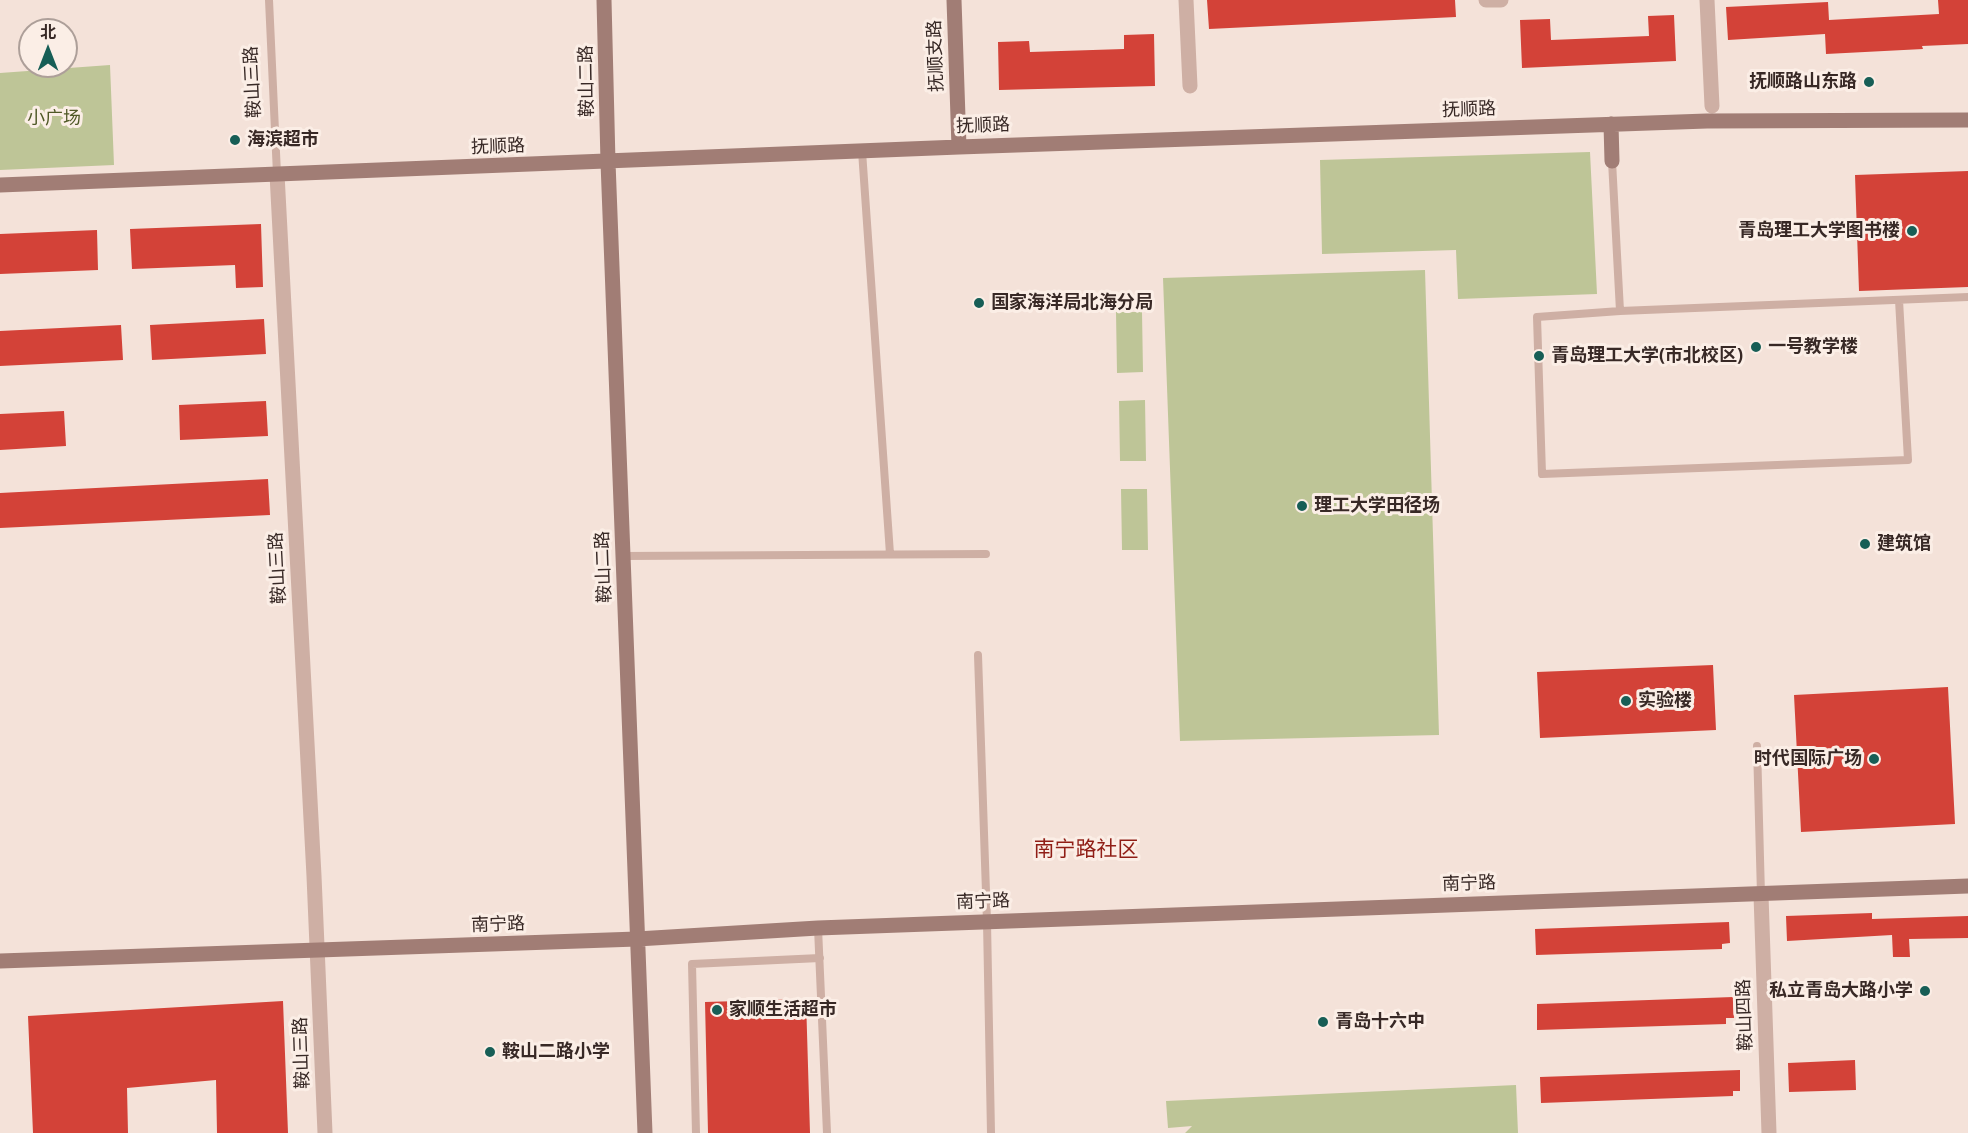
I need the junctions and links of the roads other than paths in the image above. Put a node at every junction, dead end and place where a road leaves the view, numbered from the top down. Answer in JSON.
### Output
{"nodes":[{"id":1,"x":269,"y":0,"type":"edge"},
{"id":2,"x":604,"y":0,"type":"edge"},
{"id":3,"x":954,"y":0,"type":"edge"},
{"id":4,"x":1186,"y":0,"type":"edge"},
{"id":5,"x":1486,"y":0,"type":"edge"},
{"id":6,"x":1501,"y":0,"type":"edge"},
{"id":7,"x":1707,"y":0,"type":"edge"},
{"id":8,"x":1191,"y":86,"type":"dead end"},
{"id":9,"x":1713,"y":114,"type":"junction"},
{"id":10,"x":1968,"y":120,"type":"edge"},
{"id":11,"x":1611,"y":124,"type":"junction"},
{"id":12,"x":959,"y":147,"type":"junction"},
{"id":13,"x":862,"y":151,"type":"junction"},
{"id":14,"x":1612,"y":161,"type":"joint"},
{"id":15,"x":608,"y":162,"type":"junction"},
{"id":16,"x":277,"y":174,"type":"junction"},
{"id":17,"x":0,"y":185,"type":"edge"},
{"id":18,"x":1968,"y":297,"type":"edge"},
{"id":19,"x":1899,"y":300,"type":"junction"},
{"id":20,"x":1620,"y":311,"type":"junction"},
{"id":21,"x":890,"y":554,"type":"junction"},
{"id":22,"x":986,"y":554,"type":"dead end"},
{"id":23,"x":623,"y":556,"type":"junction"},
{"id":24,"x":978,"y":655,"type":"dead end"},
{"id":25,"x":1757,"y":746,"type":"dead end"},
{"id":26,"x":1968,"y":886,"type":"edge"},
{"id":27,"x":1761,"y":895,"type":"junction"},
{"id":28,"x":987,"y":922,"type":"junction"},
{"id":29,"x":818,"y":928,"type":"junction"},
{"id":30,"x":637,"y":939,"type":"junction"},
{"id":31,"x":317,"y":950,"type":"junction"},
{"id":32,"x":820,"y":958,"type":"junction"},
{"id":33,"x":0,"y":962,"type":"edge"},
{"id":34,"x":325,"y":1133,"type":"edge"},
{"id":35,"x":645,"y":1133,"type":"edge"},
{"id":36,"x":696,"y":1133,"type":"edge"},
{"id":37,"x":827,"y":1133,"type":"edge"},
{"id":38,"x":991,"y":1133,"type":"edge"},
{"id":39,"x":1769,"y":1133,"type":"edge"}],
"edges":[{"from":1,"to":16,"type":"lane","name":"鞍山三路"},
{"from":2,"to":15,"type":"street","name":"鞍山二路"},
{"from":3,"to":12,"type":"street","name":"抚顺支路"},
{"from":4,"to":8,"type":"street"},
{"from":5,"to":6,"type":"street"},
{"from":7,"to":9,"type":"street"},
{"from":9,"to":10,"type":"street","name":"抚顺路"},
{"from":9,"to":11,"type":"street","name":"抚顺路"},
{"from":11,"to":12,"type":"street","name":"抚顺路"},
{"from":11,"to":14,"type":"street"},
{"from":12,"to":13,"type":"street","name":"抚顺路"},
{"from":13,"to":15,"type":"street","name":"抚顺路"},
{"from":13,"to":21,"type":"lane"},
{"from":14,"to":20,"type":"lane"},
{"from":15,"to":16,"type":"street","name":"抚顺路"},
{"from":15,"to":23,"type":"street","name":"鞍山二路"},
{"from":16,"to":17,"type":"street","name":"抚顺路"},
{"from":16,"to":31,"type":"street","name":"鞍山三路"},
{"from":18,"to":19,"type":"lane"},
{"from":19,"to":20,"type":"lane"},
{"from":19,"to":20,"type":"lane"},
{"from":21,"to":22,"type":"lane"},
{"from":21,"to":23,"type":"lane"},
{"from":23,"to":30,"type":"street","name":"鞍山二路"},
{"from":24,"to":28,"type":"lane"},
{"from":25,"to":27,"type":"lane"},
{"from":26,"to":27,"type":"street","name":"南宁路"},
{"from":27,"to":28,"type":"street","name":"南宁路"},
{"from":27,"to":39,"type":"street","name":"鞍山四路"},
{"from":28,"to":29,"type":"street","name":"南宁路"},
{"from":28,"to":38,"type":"lane"},
{"from":29,"to":30,"type":"street","name":"南宁路"},
{"from":29,"to":32,"type":"lane"},
{"from":30,"to":31,"type":"street","name":"南宁路"},
{"from":30,"to":35,"type":"street","name":"鞍山二路"},
{"from":31,"to":33,"type":"street","name":"南宁路"},
{"from":31,"to":34,"type":"street","name":"鞍山三路"},
{"from":32,"to":36,"type":"lane"},
{"from":32,"to":37,"type":"lane"}]}
